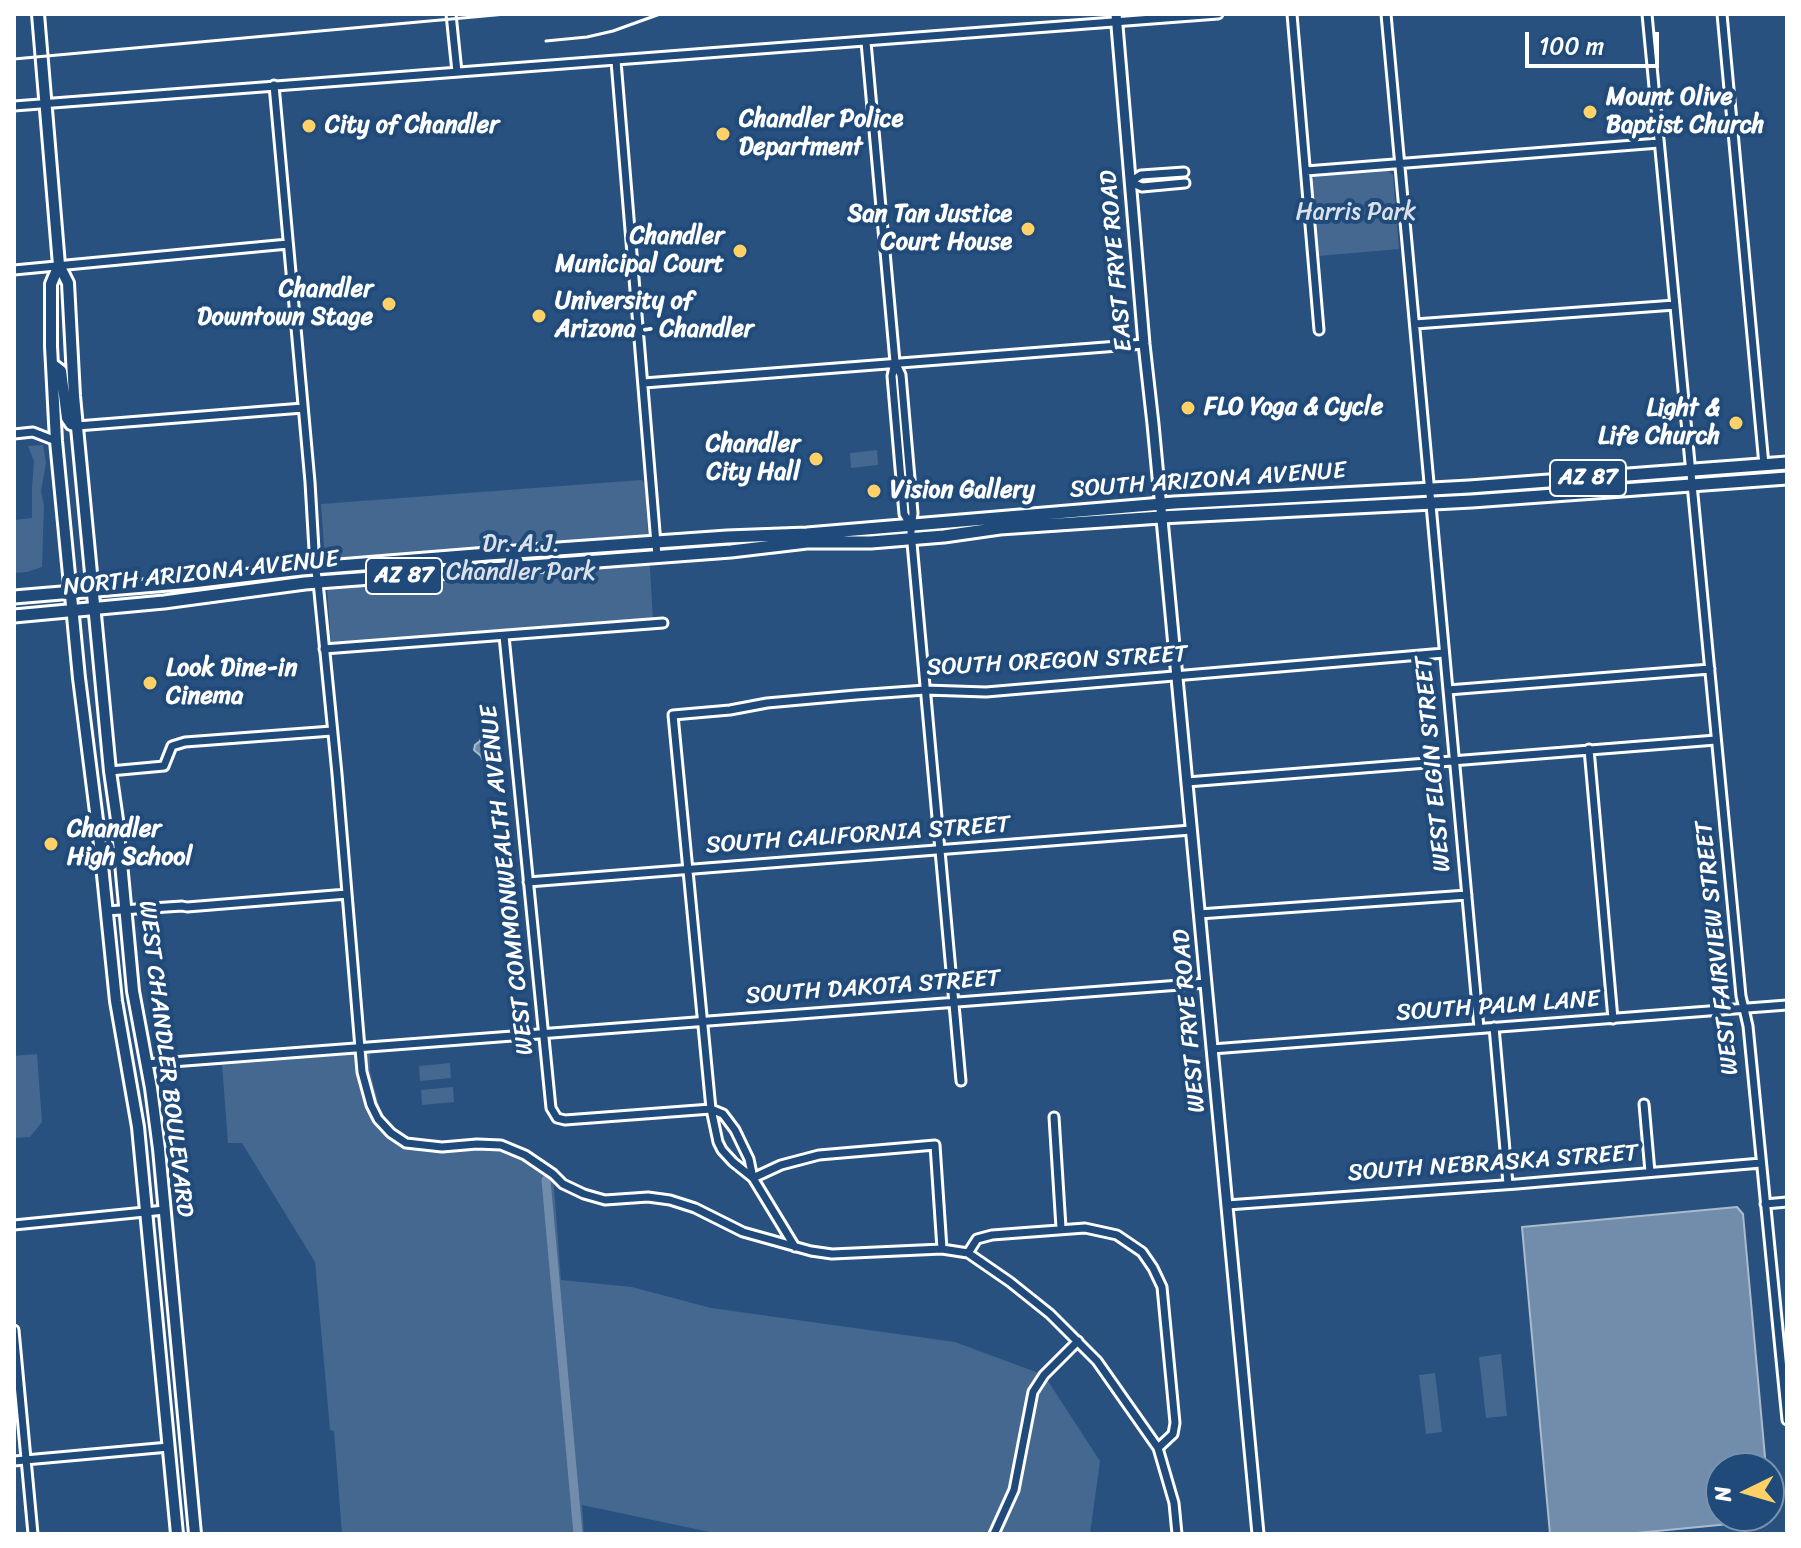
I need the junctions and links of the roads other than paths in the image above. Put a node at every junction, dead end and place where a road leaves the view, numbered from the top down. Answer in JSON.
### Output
{"nodes":[{"id":1,"x":38,"y":14,"type":"edge"},
{"id":2,"x":451,"y":14,"type":"edge"},
{"id":3,"x":1218,"y":14,"type":"edge"},
{"id":4,"x":1292,"y":14,"type":"edge"},
{"id":5,"x":1386,"y":14,"type":"edge"},
{"id":6,"x":1647,"y":14,"type":"edge"},
{"id":7,"x":1722,"y":14,"type":"edge"},
{"id":8,"x":1116,"y":18,"type":"edge"},
{"id":9,"x":866,"y":42,"type":"junction"},
{"id":10,"x":616,"y":61,"type":"junction"},
{"id":11,"x":457,"y":72,"type":"junction"},
{"id":12,"x":274,"y":85,"type":"junction"},
{"id":13,"x":46,"y":103,"type":"junction"},
{"id":14,"x":14,"y":106,"type":"edge"},
{"id":15,"x":1659,"y":143,"type":"junction"},
{"id":16,"x":1401,"y":163,"type":"junction"},
{"id":17,"x":1306,"y":171,"type":"junction"},
{"id":18,"x":1184,"y":172,"type":"dead end"},
{"id":19,"x":1130,"y":182,"type":"junction"},
{"id":20,"x":1185,"y":183,"type":"dead end"},
{"id":21,"x":288,"y":244,"type":"junction"},
{"id":22,"x":59,"y":265,"type":"junction"},
{"id":23,"x":14,"y":270,"type":"edge"},
{"id":24,"x":1675,"y":305,"type":"junction"},
{"id":25,"x":1415,"y":324,"type":"junction"},
{"id":26,"x":1319,"y":330,"type":"dead end"},
{"id":27,"x":1144,"y":344,"type":"junction"},
{"id":28,"x":895,"y":362,"type":"junction"},
{"id":29,"x":52,"y":364,"type":"junction"},
{"id":30,"x":644,"y":383,"type":"junction"},
{"id":31,"x":303,"y":408,"type":"junction"},
{"id":32,"x":77,"y":426,"type":"junction"},
{"id":33,"x":14,"y":434,"type":"edge"},
{"id":34,"x":56,"y":441,"type":"junction"},
{"id":35,"x":1787,"y":463,"type":"edge"},
{"id":36,"x":1764,"y":465,"type":"junction"},
{"id":37,"x":1691,"y":470,"type":"junction"},
{"id":38,"x":1787,"y":478,"type":"edge"},
{"id":39,"x":1692,"y":485,"type":"junction"},
{"id":40,"x":1430,"y":496,"type":"junction"},
{"id":41,"x":1240,"y":500,"type":"junction"},
{"id":42,"x":1206,"y":501,"type":"junction"},
{"id":43,"x":1161,"y":510,"type":"junction"},
{"id":44,"x":1241,"y":513,"type":"junction"},
{"id":45,"x":1207,"y":514,"type":"junction"},
{"id":46,"x":944,"y":523,"type":"junction"},
{"id":47,"x":1000,"y":524,"type":"junction"},
{"id":48,"x":911,"y":532,"type":"junction"},
{"id":49,"x":944,"y":536,"type":"junction"},
{"id":50,"x":657,"y":542,"type":"junction"},
{"id":51,"x":488,"y":554,"type":"joint"},
{"id":52,"x":657,"y":556,"type":"junction"},
{"id":53,"x":315,"y":567,"type":"junction"},
{"id":54,"x":489,"y":570,"type":"joint"},
{"id":55,"x":318,"y":582,"type":"junction"},
{"id":56,"x":92,"y":590,"type":"junction"},
{"id":57,"x":70,"y":592,"type":"junction"},
{"id":58,"x":14,"y":597,"type":"edge"},
{"id":59,"x":94,"y":608,"type":"junction"},
{"id":60,"x":72,"y":611,"type":"junction"},
{"id":61,"x":14,"y":616,"type":"edge"},
{"id":62,"x":663,"y":623,"type":"dead end"},
{"id":63,"x":504,"y":636,"type":"junction"},
{"id":64,"x":324,"y":649,"type":"junction"},
{"id":65,"x":1444,"y":653,"type":"junction"},
{"id":66,"x":1710,"y":669,"type":"junction"},
{"id":67,"x":1176,"y":676,"type":"junction"},
{"id":68,"x":925,"y":690,"type":"junction"},
{"id":69,"x":1448,"y":690,"type":"junction"},
{"id":70,"x":332,"y":731,"type":"junction"},
{"id":71,"x":1716,"y":740,"type":"junction"},
{"id":72,"x":1589,"y":749,"type":"junction"},
{"id":73,"x":1454,"y":760,"type":"junction"},
{"id":74,"x":110,"y":771,"type":"junction"},
{"id":75,"x":1187,"y":782,"type":"junction"},
{"id":76,"x":1191,"y":830,"type":"junction"},
{"id":77,"x":940,"y":850,"type":"junction"},
{"id":78,"x":688,"y":869,"type":"junction"},
{"id":79,"x":528,"y":882,"type":"junction"},
{"id":80,"x":347,"y":894,"type":"junction"},
{"id":81,"x":1467,"y":895,"type":"junction"},
{"id":82,"x":106,"y":911,"type":"junction"},
{"id":83,"x":126,"y":911,"type":"junction"},
{"id":84,"x":1199,"y":914,"type":"junction"},
{"id":85,"x":1206,"y":983,"type":"junction"},
{"id":86,"x":954,"y":1002,"type":"junction"},
{"id":87,"x":1787,"y":1005,"type":"edge"},
{"id":88,"x":1744,"y":1009,"type":"junction"},
{"id":89,"x":1613,"y":1019,"type":"junction"},
{"id":90,"x":703,"y":1021,"type":"junction"},
{"id":91,"x":1494,"y":1027,"type":"junction"},
{"id":92,"x":1479,"y":1028,"type":"junction"},
{"id":93,"x":544,"y":1035,"type":"junction"},
{"id":94,"x":360,"y":1048,"type":"junction"},
{"id":95,"x":1212,"y":1049,"type":"junction"},
{"id":96,"x":146,"y":1064,"type":"junction"},
{"id":97,"x":961,"y":1081,"type":"dead end"},
{"id":98,"x":1644,"y":1104,"type":"dead end"},
{"id":99,"x":711,"y":1109,"type":"junction"},
{"id":100,"x":1054,"y":1117,"type":"dead end"},
{"id":101,"x":1761,"y":1163,"type":"junction"},
{"id":102,"x":1650,"y":1172,"type":"junction"},
{"id":103,"x":753,"y":1178,"type":"junction"},
{"id":104,"x":1508,"y":1184,"type":"junction"},
{"id":105,"x":1787,"y":1202,"type":"edge"},
{"id":106,"x":1765,"y":1204,"type":"junction"},
{"id":107,"x":1227,"y":1205,"type":"junction"},
{"id":108,"x":165,"y":1210,"type":"junction"},
{"id":109,"x":145,"y":1212,"type":"junction"},
{"id":110,"x":14,"y":1225,"type":"edge"},
{"id":111,"x":1061,"y":1228,"type":"junction"},
{"id":112,"x":795,"y":1247,"type":"junction"},
{"id":113,"x":942,"y":1249,"type":"junction"},
{"id":114,"x":968,"y":1253,"type":"junction"},
{"id":115,"x":14,"y":1330,"type":"edge"},
{"id":116,"x":1078,"y":1341,"type":"junction"},
{"id":117,"x":1787,"y":1420,"type":"edge"},
{"id":118,"x":169,"y":1447,"type":"junction"},
{"id":119,"x":1158,"y":1448,"type":"junction"},
{"id":120,"x":26,"y":1460,"type":"junction"},
{"id":121,"x":14,"y":1461,"type":"edge"},
{"id":122,"x":33,"y":1534,"type":"edge"},
{"id":123,"x":177,"y":1534,"type":"edge"},
{"id":124,"x":195,"y":1534,"type":"edge"},
{"id":125,"x":994,"y":1534,"type":"edge"},
{"id":126,"x":1177,"y":1534,"type":"edge"},
{"id":127,"x":1258,"y":1534,"type":"edge"}],
"edges":[{"from":1,"to":13,"type":"main road"},
{"from":2,"to":11,"type":"street"},
{"from":3,"to":8,"type":"street"},
{"from":4,"to":17,"type":"street"},
{"from":5,"to":16,"type":"street","name":"WEST ELGIN STREET"},
{"from":6,"to":15,"type":"street","name":"WEST FAIRVIEW STREET"},
{"from":7,"to":36,"type":"street"},
{"from":8,"to":9,"type":"street"},
{"from":8,"to":19,"type":"street","name":"EAST FRYE ROAD"},
{"from":9,"to":10,"type":"street"},
{"from":9,"to":28,"type":"street"},
{"from":10,"to":11,"type":"street"},
{"from":10,"to":30,"type":"street"},
{"from":11,"to":12,"type":"street"},
{"from":12,"to":13,"type":"street"},
{"from":12,"to":21,"type":"street"},
{"from":13,"to":14,"type":"street"},
{"from":13,"to":22,"type":"main road"},
{"from":15,"to":16,"type":"street"},
{"from":15,"to":24,"type":"street","name":"WEST FAIRVIEW STREET"},
{"from":16,"to":17,"type":"street"},
{"from":16,"to":25,"type":"street","name":"WEST ELGIN STREET"},
{"from":17,"to":26,"type":"street"},
{"from":18,"to":19,"type":"street"},
{"from":19,"to":20,"type":"street"},
{"from":19,"to":27,"type":"street","name":"EAST FRYE ROAD"},
{"from":21,"to":22,"type":"street"},
{"from":21,"to":31,"type":"street"},
{"from":22,"to":23,"type":"street"},
{"from":22,"to":29,"type":"main road","name":"WEST CHANDLER BOULEVARD"},
{"from":22,"to":32,"type":"main road"},
{"from":24,"to":25,"type":"street"},
{"from":24,"to":37,"type":"street","name":"WEST FAIRVIEW STREET"},
{"from":25,"to":40,"type":"street","name":"WEST ELGIN STREET"},
{"from":27,"to":28,"type":"street"},
{"from":27,"to":43,"type":"street","name":"EAST FRYE ROAD"},
{"from":28,"to":30,"type":"street"},
{"from":28,"to":48,"type":"street"},
{"from":29,"to":32,"type":"main road"},
{"from":29,"to":34,"type":"main road","name":"WEST CHANDLER BOULEVARD"},
{"from":30,"to":50,"type":"street"},
{"from":31,"to":32,"type":"street"},
{"from":31,"to":53,"type":"street"},
{"from":32,"to":56,"type":"main road","name":"WEST CHANDLER BOULEVARD"},
{"from":33,"to":34,"type":"street"},
{"from":34,"to":57,"type":"main road","name":"WEST CHANDLER BOULEVARD"},
{"from":35,"to":36,"type":"main road","name":"SOUTH ARIZONA AVENUE","number":"AZ 87"},
{"from":36,"to":37,"type":"main road","name":"SOUTH ARIZONA AVENUE","number":"AZ 87"},
{"from":37,"to":39,"type":"street","name":"WEST FAIRVIEW STREET"},
{"from":37,"to":40,"type":"main road","name":"SOUTH ARIZONA AVENUE","number":"AZ 87"},
{"from":38,"to":39,"type":"main road","name":"SOUTH ARIZONA AVENUE","number":"AZ 87"},
{"from":39,"to":40,"type":"main road","name":"SOUTH ARIZONA AVENUE","number":"AZ 87"},
{"from":39,"to":66,"type":"street","name":"WEST FAIRVIEW STREET"},
{"from":40,"to":41,"type":"main road","name":"SOUTH ARIZONA AVENUE","number":"AZ 87"},
{"from":40,"to":44,"type":"main road","name":"SOUTH ARIZONA AVENUE","number":"AZ 87"},
{"from":40,"to":65,"type":"street","name":"WEST ELGIN STREET"},
{"from":41,"to":42,"type":"main road","name":"SOUTH ARIZONA AVENUE","number":"AZ 87"},
{"from":41,"to":44,"type":"main road"},
{"from":42,"to":43,"type":"main road","name":"SOUTH ARIZONA AVENUE","number":"AZ 87"},
{"from":42,"to":45,"type":"main road"},
{"from":43,"to":45,"type":"main road","name":"SOUTH ARIZONA AVENUE","number":"AZ 87"},
{"from":43,"to":47,"type":"main road","name":"SOUTH ARIZONA AVENUE","number":"AZ 87"},
{"from":43,"to":67,"type":"street","name":"WEST FRYE ROAD"},
{"from":44,"to":45,"type":"main road","name":"SOUTH ARIZONA AVENUE","number":"AZ 87"},
{"from":46,"to":47,"type":"main road","name":"SOUTH ARIZONA AVENUE","number":"AZ 87"},
{"from":46,"to":48,"type":"main road","name":"SOUTH ARIZONA AVENUE","number":"AZ 87"},
{"from":46,"to":49,"type":"main road"},
{"from":47,"to":49,"type":"main road","name":"SOUTH ARIZONA AVENUE","number":"AZ 87"},
{"from":48,"to":49,"type":"main road","name":"SOUTH ARIZONA AVENUE","number":"AZ 87"},
{"from":48,"to":50,"type":"main road","name":"SOUTH ARIZONA AVENUE","number":"AZ 87"},
{"from":48,"to":52,"type":"main road","name":"SOUTH ARIZONA AVENUE","number":"AZ 87"},
{"from":48,"to":68,"type":"street"},
{"from":50,"to":51,"type":"main road","name":"SOUTH ARIZONA AVENUE","number":"AZ 87"},
{"from":50,"to":52,"type":"street"},
{"from":51,"to":53,"type":"main road","name":"NORTH ARIZONA AVENUE","number":"AZ 87"},
{"from":52,"to":54,"type":"main road","name":"SOUTH ARIZONA AVENUE","number":"AZ 87"},
{"from":53,"to":55,"type":"street"},
{"from":53,"to":56,"type":"main road","name":"NORTH ARIZONA AVENUE","number":"AZ 87"},
{"from":54,"to":55,"type":"main road","name":"NORTH ARIZONA AVENUE","number":"AZ 87"},
{"from":55,"to":59,"type":"main road","name":"NORTH ARIZONA AVENUE","number":"AZ 87"},
{"from":55,"to":64,"type":"street"},
{"from":56,"to":57,"type":"main road","name":"NORTH ARIZONA AVENUE","number":"AZ 87"},
{"from":56,"to":59,"type":"main road","name":"WEST CHANDLER BOULEVARD"},
{"from":57,"to":58,"type":"main road","name":"NORTH ARIZONA AVENUE","number":"AZ 87"},
{"from":57,"to":60,"type":"main road","name":"WEST CHANDLER BOULEVARD"},
{"from":59,"to":60,"type":"main road","name":"NORTH ARIZONA AVENUE","number":"AZ 87"},
{"from":59,"to":74,"type":"main road","name":"WEST CHANDLER BOULEVARD"},
{"from":60,"to":61,"type":"main road","name":"NORTH ARIZONA AVENUE","number":"AZ 87"},
{"from":60,"to":82,"type":"main road","name":"WEST CHANDLER BOULEVARD"},
{"from":62,"to":63,"type":"street"},
{"from":63,"to":64,"type":"street"},
{"from":63,"to":79,"type":"street","name":"WEST COMMONWEALTH AVENUE"},
{"from":64,"to":70,"type":"street"},
{"from":65,"to":67,"type":"street","name":"SOUTH OREGON STREET"},
{"from":65,"to":69,"type":"street","name":"WEST ELGIN STREET"},
{"from":66,"to":69,"type":"street"},
{"from":66,"to":71,"type":"street","name":"WEST FAIRVIEW STREET"},
{"from":67,"to":68,"type":"street","name":"SOUTH OREGON STREET"},
{"from":67,"to":75,"type":"street","name":"WEST FRYE ROAD"},
{"from":68,"to":77,"type":"street"},
{"from":68,"to":78,"type":"street","name":"SOUTH OREGON STREET"},
{"from":69,"to":73,"type":"street","name":"WEST ELGIN STREET"},
{"from":70,"to":74,"type":"street"},
{"from":70,"to":80,"type":"street"},
{"from":71,"to":72,"type":"street"},
{"from":71,"to":88,"type":"street","name":"WEST FAIRVIEW STREET"},
{"from":72,"to":73,"type":"street"},
{"from":72,"to":89,"type":"street"},
{"from":73,"to":75,"type":"street"},
{"from":73,"to":81,"type":"street","name":"WEST ELGIN STREET"},
{"from":74,"to":83,"type":"main road","name":"WEST CHANDLER BOULEVARD"},
{"from":75,"to":76,"type":"street","name":"WEST FRYE ROAD"},
{"from":76,"to":77,"type":"street","name":"SOUTH CALIFORNIA STREET"},
{"from":76,"to":84,"type":"street","name":"WEST FRYE ROAD"},
{"from":77,"to":78,"type":"street","name":"SOUTH CALIFORNIA STREET"},
{"from":77,"to":86,"type":"street"},
{"from":78,"to":79,"type":"street","name":"SOUTH CALIFORNIA STREET"},
{"from":78,"to":90,"type":"street"},
{"from":79,"to":93,"type":"street","name":"WEST COMMONWEALTH AVENUE"},
{"from":80,"to":83,"type":"street"},
{"from":80,"to":94,"type":"street"},
{"from":81,"to":84,"type":"street"},
{"from":81,"to":92,"type":"street","name":"WEST ELGIN STREET"},
{"from":82,"to":83,"type":"street"},
{"from":82,"to":109,"type":"main road","name":"WEST CHANDLER BOULEVARD"},
{"from":83,"to":96,"type":"main road","name":"WEST CHANDLER BOULEVARD"},
{"from":84,"to":85,"type":"street","name":"WEST FRYE ROAD"},
{"from":85,"to":86,"type":"street","name":"SOUTH DAKOTA STREET"},
{"from":85,"to":95,"type":"street","name":"WEST FRYE ROAD"},
{"from":86,"to":90,"type":"street","name":"SOUTH DAKOTA STREET"},
{"from":86,"to":97,"type":"street"},
{"from":87,"to":88,"type":"street","name":"SOUTH PALM LANE"},
{"from":88,"to":89,"type":"street","name":"SOUTH PALM LANE"},
{"from":88,"to":101,"type":"street","name":"WEST FAIRVIEW STREET"},
{"from":89,"to":91,"type":"street","name":"SOUTH PALM LANE"},
{"from":90,"to":93,"type":"street","name":"SOUTH DAKOTA STREET"},
{"from":90,"to":99,"type":"street"},
{"from":91,"to":92,"type":"street","name":"SOUTH PALM LANE"},
{"from":91,"to":104,"type":"street"},
{"from":92,"to":95,"type":"street","name":"SOUTH PALM LANE"},
{"from":93,"to":94,"type":"street","name":"SOUTH DAKOTA STREET"},
{"from":93,"to":99,"type":"street","name":"WEST COMMONWEALTH AVENUE"},
{"from":94,"to":96,"type":"street","name":"SOUTH DAKOTA STREET"},
{"from":94,"to":112,"type":"street"},
{"from":95,"to":107,"type":"street","name":"WEST FRYE ROAD"},
{"from":96,"to":108,"type":"main road","name":"WEST CHANDLER BOULEVARD"},
{"from":98,"to":102,"type":"street"},
{"from":99,"to":103,"type":"street"},
{"from":99,"to":103,"type":"street"},
{"from":100,"to":111,"type":"street"},
{"from":101,"to":102,"type":"street","name":"SOUTH NEBRASKA STREET"},
{"from":101,"to":106,"type":"street","name":"WEST FAIRVIEW STREET"},
{"from":102,"to":104,"type":"street","name":"SOUTH NEBRASKA STREET"},
{"from":103,"to":112,"type":"street"},
{"from":103,"to":113,"type":"street"},
{"from":104,"to":107,"type":"street","name":"SOUTH NEBRASKA STREET"},
{"from":105,"to":106,"type":"street"},
{"from":106,"to":117,"type":"street","name":"WEST FAIRVIEW STREET"},
{"from":107,"to":127,"type":"street","name":"WEST FRYE ROAD"},
{"from":108,"to":109,"type":"street"},
{"from":108,"to":124,"type":"main road","name":"WEST CHANDLER BOULEVARD"},
{"from":109,"to":110,"type":"street"},
{"from":109,"to":118,"type":"main road","name":"WEST CHANDLER BOULEVARD"},
{"from":111,"to":114,"type":"street"},
{"from":111,"to":119,"type":"street"},
{"from":112,"to":113,"type":"street"},
{"from":113,"to":114,"type":"street"},
{"from":114,"to":116,"type":"street"},
{"from":115,"to":120,"type":"street"},
{"from":116,"to":119,"type":"street"},
{"from":116,"to":125,"type":"street"},
{"from":118,"to":120,"type":"street"},
{"from":118,"to":123,"type":"main road","name":"WEST CHANDLER BOULEVARD"},
{"from":119,"to":126,"type":"street"},
{"from":120,"to":121,"type":"street"},
{"from":120,"to":122,"type":"street"}]}
